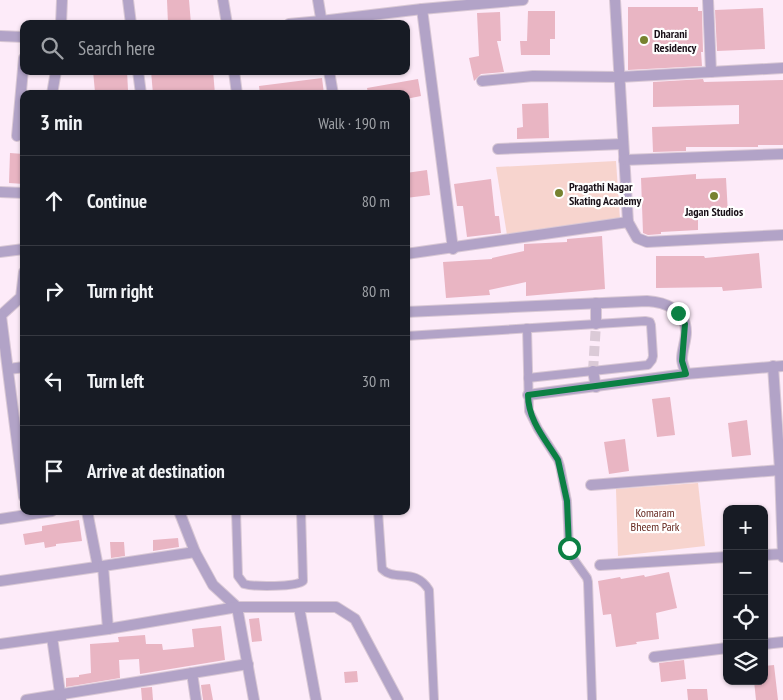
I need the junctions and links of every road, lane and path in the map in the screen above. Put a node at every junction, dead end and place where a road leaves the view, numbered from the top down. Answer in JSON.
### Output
{"nodes":[{"id":1,"x":62,"y":0,"type":"edge"},
{"id":2,"x":128,"y":0,"type":"edge"},
{"id":3,"x":223,"y":0,"type":"edge"},
{"id":4,"x":318,"y":0,"type":"edge"},
{"id":5,"x":523,"y":0,"type":"edge"},
{"id":6,"x":616,"y":0,"type":"edge"},
{"id":7,"x":708,"y":0,"type":"edge"},
{"id":8,"x":418,"y":6,"type":"edge"},
{"id":9,"x":61,"y":20,"type":"edge"},
{"id":10,"x":130,"y":20,"type":"edge"},
{"id":11,"x":226,"y":20,"type":"edge"},
{"id":12,"x":321,"y":20,"type":"edge"},
{"id":13,"x":339,"y":20,"type":"edge"},
{"id":14,"x":0,"y":36,"type":"edge"},
{"id":15,"x":20,"y":37,"type":"edge"},
{"id":16,"x":783,"y":68,"type":"edge"},
{"id":17,"x":711,"y":72,"type":"junction"},
{"id":18,"x":22,"y":75,"type":"edge"},
{"id":19,"x":55,"y":75,"type":"edge"},
{"id":20,"x":139,"y":75,"type":"edge"},
{"id":21,"x":235,"y":75,"type":"edge"},
{"id":22,"x":330,"y":75,"type":"edge"},
{"id":23,"x":620,"y":77,"type":"junction"},
{"id":24,"x":482,"y":81,"type":"dead end"},
{"id":25,"x":21,"y":90,"type":"edge"},
{"id":26,"x":53,"y":90,"type":"edge"},
{"id":27,"x":140,"y":90,"type":"edge"},
{"id":28,"x":236,"y":90,"type":"edge"},
{"id":29,"x":332,"y":90,"type":"edge"},
{"id":30,"x":20,"y":103,"type":"edge"},
{"id":31,"x":17,"y":136,"type":"dead end"},
{"id":32,"x":623,"y":144,"type":"junction"},
{"id":33,"x":498,"y":149,"type":"dead end"},
{"id":34,"x":783,"y":154,"type":"edge"},
{"id":35,"x":624,"y":160,"type":"junction"},
{"id":36,"x":0,"y":192,"type":"edge"},
{"id":37,"x":20,"y":193,"type":"edge"},
{"id":38,"x":628,"y":222,"type":"junction"},
{"id":39,"x":783,"y":235,"type":"edge"},
{"id":40,"x":453,"y":248,"type":"junction"},
{"id":41,"x":20,"y":250,"type":"edge"},
{"id":42,"x":0,"y":252,"type":"edge"},
{"id":43,"x":410,"y":253,"type":"edge"},
{"id":44,"x":20,"y":299,"type":"edge"},
{"id":45,"x":596,"y":303,"type":"junction"},
{"id":46,"x":410,"y":312,"type":"edge"},
{"id":47,"x":1,"y":316,"type":"edge"},
{"id":48,"x":596,"y":324,"type":"junction"},
{"id":49,"x":527,"y":328,"type":"junction"},
{"id":50,"x":410,"y":336,"type":"edge"},
{"id":51,"x":778,"y":366,"type":"edge"},
{"id":52,"x":20,"y":368,"type":"edge"},
{"id":53,"x":9,"y":369,"type":"junction"},
{"id":54,"x":594,"y":371,"type":"junction"},
{"id":55,"x":686,"y":374,"type":"junction"},
{"id":56,"x":528,"y":378,"type":"junction"},
{"id":57,"x":596,"y":387,"type":"junction"},
{"id":58,"x":528,"y":395,"type":"junction"},
{"id":59,"x":20,"y":463,"type":"edge"},
{"id":60,"x":780,"y":470,"type":"junction"},
{"id":61,"x":591,"y":485,"type":"dead end"},
{"id":62,"x":20,"y":514,"type":"edge"},
{"id":63,"x":88,"y":515,"type":"edge"},
{"id":64,"x":181,"y":515,"type":"edge"},
{"id":65,"x":236,"y":515,"type":"edge"},
{"id":66,"x":301,"y":515,"type":"edge"},
{"id":67,"x":378,"y":515,"type":"edge"},
{"id":68,"x":0,"y":519,"type":"edge"},
{"id":69,"x":195,"y":552,"type":"junction"},
{"id":70,"x":768,"y":555,"type":"edge"},
{"id":71,"x":783,"y":556,"type":"edge"},
{"id":72,"x":723,"y":557,"type":"edge"},
{"id":73,"x":600,"y":565,"type":"dead end"},
{"id":74,"x":101,"y":566,"type":"junction"},
{"id":75,"x":0,"y":581,"type":"edge"},
{"id":76,"x":237,"y":607,"type":"junction"},
{"id":77,"x":299,"y":607,"type":"junction"},
{"id":78,"x":108,"y":629,"type":"junction"},
{"id":79,"x":52,"y":637,"type":"junction"},
{"id":80,"x":783,"y":642,"type":"edge"},
{"id":81,"x":0,"y":644,"type":"edge"},
{"id":82,"x":768,"y":644,"type":"edge"},
{"id":83,"x":723,"y":648,"type":"edge"},
{"id":84,"x":654,"y":657,"type":"dead end"},
{"id":85,"x":248,"y":664,"type":"junction"},
{"id":86,"x":192,"y":673,"type":"junction"},
{"id":87,"x":61,"y":697,"type":"edge"},
{"id":88,"x":26,"y":700,"type":"edge"},
{"id":89,"x":196,"y":700,"type":"edge"},
{"id":90,"x":254,"y":700,"type":"edge"},
{"id":91,"x":316,"y":700,"type":"edge"},
{"id":92,"x":398,"y":700,"type":"edge"},
{"id":93,"x":434,"y":700,"type":"edge"},
{"id":94,"x":592,"y":700,"type":"edge"}],
"edges":[{"from":1,"to":9,"type":"street"},
{"from":2,"to":10,"type":"street"},
{"from":3,"to":11,"type":"street"},
{"from":4,"to":12,"type":"street"},
{"from":5,"to":8,"type":"street"},
{"from":6,"to":23,"type":"street"},
{"from":7,"to":17,"type":"street"},
{"from":8,"to":13,"type":"street"},
{"from":8,"to":40,"type":"street"},
{"from":14,"to":15,"type":"street"},
{"from":16,"to":17,"type":"street"},
{"from":17,"to":23,"type":"street"},
{"from":18,"to":25,"type":"street"},
{"from":19,"to":26,"type":"street"},
{"from":20,"to":27,"type":"street"},
{"from":21,"to":28,"type":"street"},
{"from":22,"to":29,"type":"street"},
{"from":23,"to":24,"type":"street"},
{"from":23,"to":32,"type":"street"},
{"from":30,"to":31,"type":"street"},
{"from":32,"to":33,"type":"street"},
{"from":32,"to":35,"type":"street"},
{"from":34,"to":35,"type":"street"},
{"from":35,"to":38,"type":"street"},
{"from":36,"to":37,"type":"street"},
{"from":38,"to":39,"type":"street"},
{"from":38,"to":40,"type":"street"},
{"from":40,"to":43,"type":"street"},
{"from":41,"to":42,"type":"street"},
{"from":44,"to":47,"type":"street"},
{"from":45,"to":46,"type":"street"},
{"from":45,"to":48,"type":"street"},
{"from":45,"to":55,"type":"street"},
{"from":47,"to":53,"type":"street"},
{"from":48,"to":49,"type":"street"},
{"from":48,"to":54,"type":"street"},
{"from":49,"to":50,"type":"street"},
{"from":49,"to":56,"type":"street"},
{"from":51,"to":55,"type":"street"},
{"from":51,"to":60,"type":"street"},
{"from":52,"to":53,"type":"street"},
{"from":53,"to":59,"type":"street"},
{"from":54,"to":56,"type":"street"},
{"from":54,"to":57,"type":"street"},
{"from":55,"to":57,"type":"street"},
{"from":56,"to":58,"type":"street"},
{"from":57,"to":58,"type":"street"},
{"from":58,"to":94,"type":"street"},
{"from":60,"to":61,"type":"street"},
{"from":60,"to":71,"type":"street"},
{"from":62,"to":68,"type":"street"},
{"from":63,"to":74,"type":"street"},
{"from":64,"to":69,"type":"street"},
{"from":65,"to":66,"type":"street"},
{"from":67,"to":93,"type":"street"},
{"from":69,"to":74,"type":"street"},
{"from":69,"to":76,"type":"street"},
{"from":70,"to":71,"type":"street"},
{"from":72,"to":73,"type":"street"},
{"from":74,"to":75,"type":"street"},
{"from":74,"to":78,"type":"street"},
{"from":76,"to":77,"type":"street"},
{"from":76,"to":78,"type":"street"},
{"from":76,"to":85,"type":"street"},
{"from":77,"to":91,"type":"street"},
{"from":77,"to":92,"type":"street"},
{"from":78,"to":79,"type":"street"},
{"from":79,"to":81,"type":"street"},
{"from":79,"to":87,"type":"street"},
{"from":80,"to":82,"type":"street"},
{"from":83,"to":84,"type":"street"},
{"from":85,"to":86,"type":"street"},
{"from":85,"to":90,"type":"street"},
{"from":86,"to":87,"type":"street"},
{"from":86,"to":89,"type":"street"},
{"from":87,"to":88,"type":"street"}]}
